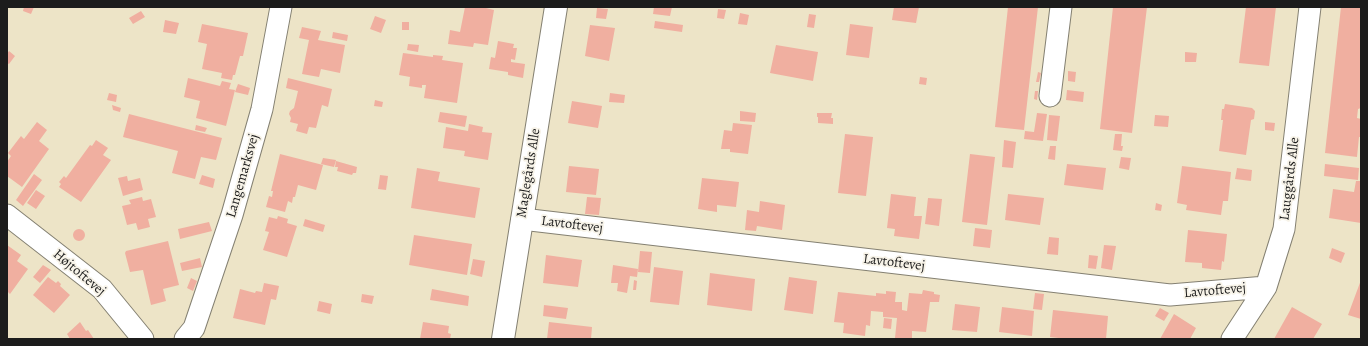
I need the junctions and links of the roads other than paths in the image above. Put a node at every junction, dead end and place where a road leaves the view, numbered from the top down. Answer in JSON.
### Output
{"nodes":[{"id":1,"x":281,"y":7,"type":"edge"},
{"id":2,"x":556,"y":7,"type":"edge"},
{"id":3,"x":1061,"y":7,"type":"edge"},
{"id":4,"x":1310,"y":7,"type":"edge"},
{"id":5,"x":1050,"y":96,"type":"dead end"},
{"id":6,"x":7,"y":215,"type":"edge"},
{"id":7,"x":522,"y":220,"type":"junction"},
{"id":8,"x":1266,"y":287,"type":"junction"},
{"id":9,"x":142,"y":339,"type":"edge"},
{"id":10,"x":185,"y":339,"type":"edge"},
{"id":11,"x":503,"y":339,"type":"edge"},
{"id":12,"x":1232,"y":339,"type":"edge"}],
"edges":[{"from":1,"to":10,"type":"street","name":"Langemarksvej"},
{"from":2,"to":7,"type":"street","name":"Maglegårds Alle"},
{"from":3,"to":5,"type":"street"},
{"from":4,"to":8,"type":"street","name":"Lauggårds Alle"},
{"from":6,"to":9,"type":"street","name":"Højtoftevej"},
{"from":7,"to":8,"type":"street","name":"Lavtoftevej"},
{"from":7,"to":11,"type":"street","name":"Maglegårds Alle"},
{"from":8,"to":12,"type":"street","name":"Lauggårds Alle"}]}
